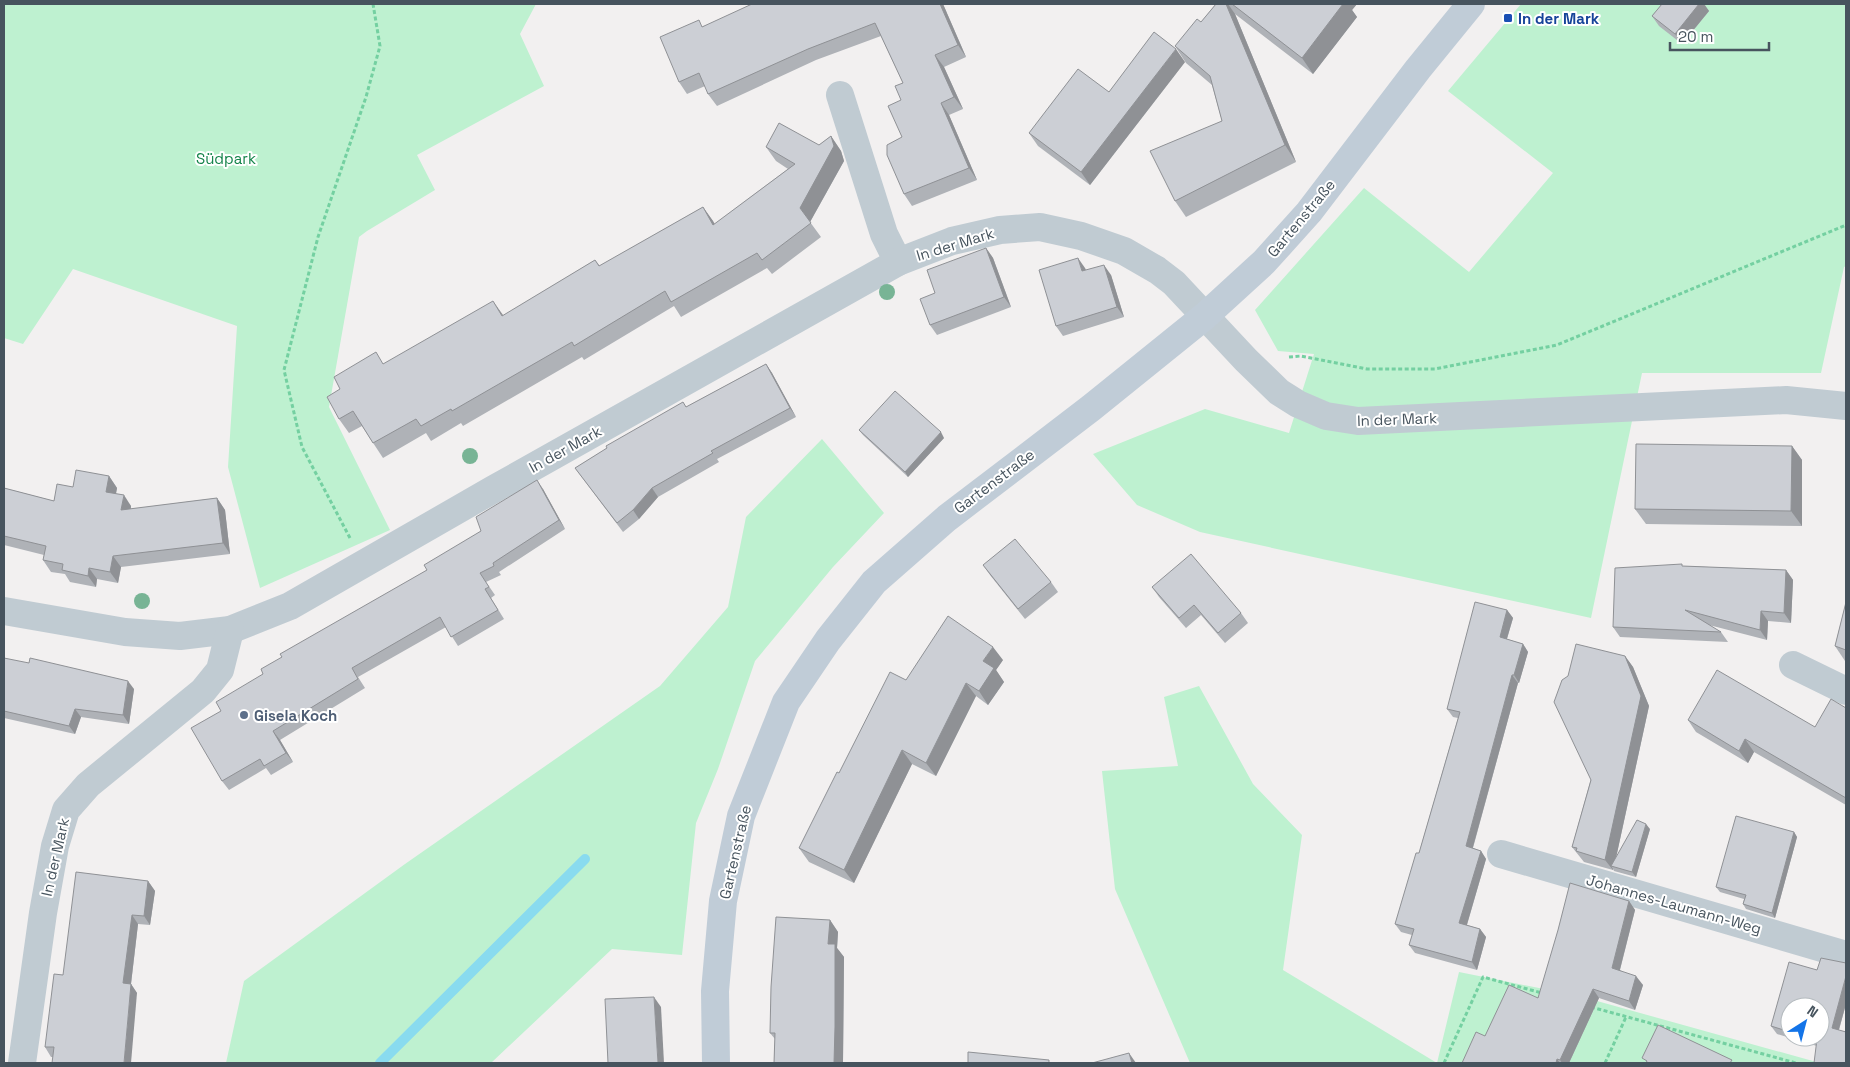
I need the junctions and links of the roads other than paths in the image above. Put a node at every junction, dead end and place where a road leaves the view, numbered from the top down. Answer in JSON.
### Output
{"nodes":[{"id":1,"x":1471,"y":4,"type":"edge"},
{"id":2,"x":840,"y":95,"type":"dead end"},
{"id":3,"x":898,"y":262,"type":"junction"},
{"id":4,"x":1205,"y":316,"type":"junction"},
{"id":5,"x":1846,"y":406,"type":"edge"},
{"id":6,"x":4,"y":611,"type":"edge"},
{"id":7,"x":230,"y":630,"type":"junction"},
{"id":8,"x":1793,"y":665,"type":"dead end"},
{"id":9,"x":1846,"y":691,"type":"edge"},
{"id":10,"x":1501,"y":854,"type":"dead end"},
{"id":11,"x":1846,"y":955,"type":"edge"},
{"id":12,"x":22,"y":1063,"type":"edge"},
{"id":13,"x":716,"y":1063,"type":"edge"}],
"edges":[{"from":1,"to":4,"type":"street","name":"Gartenstraße"},
{"from":2,"to":3,"type":"street","name":"In der Mark"},
{"from":3,"to":4,"type":"street","name":"In der Mark"},
{"from":3,"to":7,"type":"street","name":"In der Mark"},
{"from":4,"to":5,"type":"street","name":"In der Mark"},
{"from":4,"to":13,"type":"street","name":"Gartenstraße"},
{"from":6,"to":7,"type":"street","name":"In der Mark"},
{"from":7,"to":12,"type":"street","name":"In der Mark"},
{"from":8,"to":9,"type":"street"},
{"from":10,"to":11,"type":"street","name":"Johannes-Laumann-Weg"}]}
